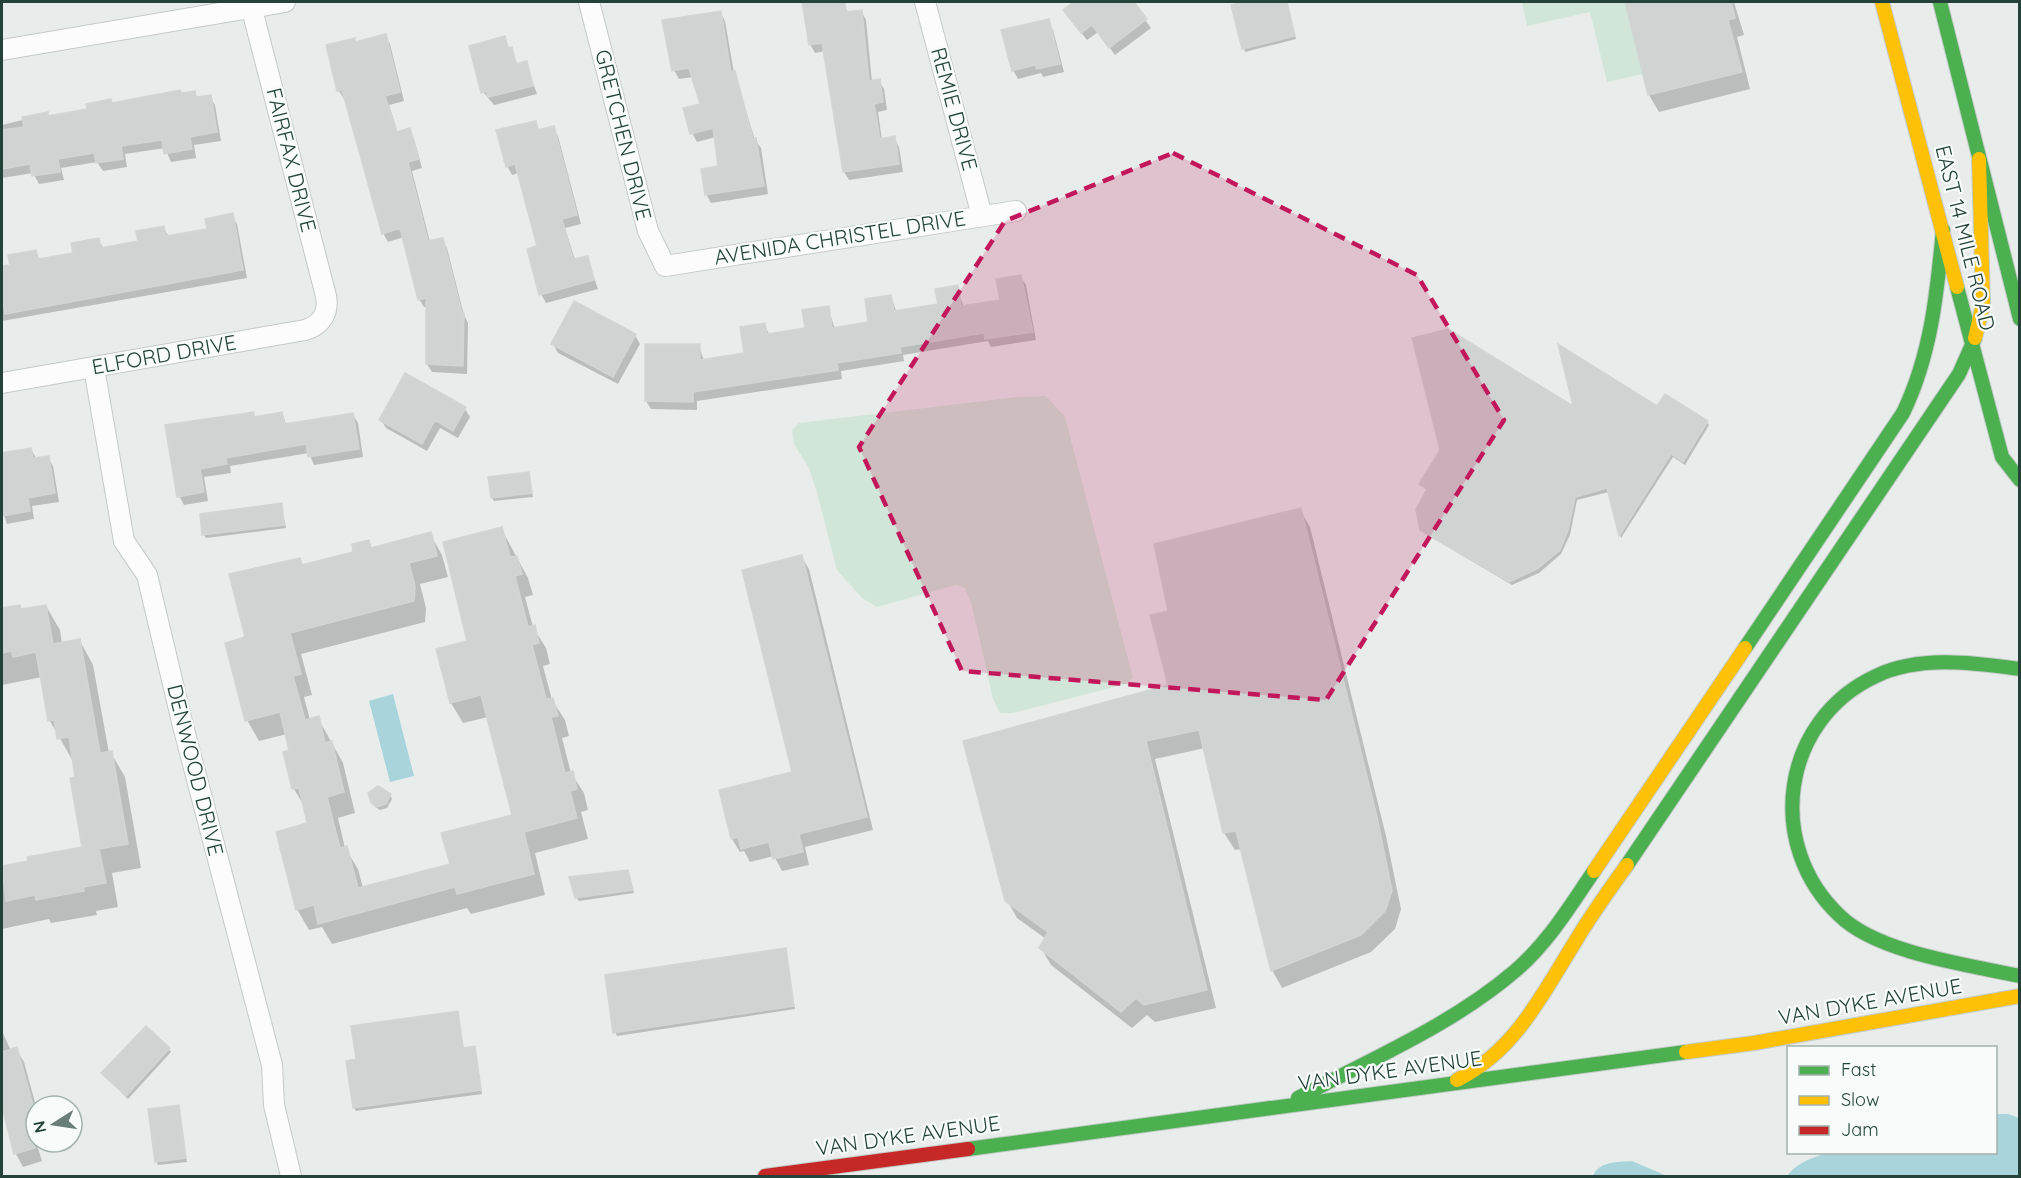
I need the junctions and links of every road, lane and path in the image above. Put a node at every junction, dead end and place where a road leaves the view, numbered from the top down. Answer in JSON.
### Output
{"nodes":[{"id":1,"x":285,"y":2,"type":"edge"},
{"id":2,"x":589,"y":2,"type":"edge"},
{"id":3,"x":925,"y":2,"type":"edge"},
{"id":4,"x":1882,"y":2,"type":"edge"},
{"id":5,"x":1940,"y":2,"type":"edge"},
{"id":6,"x":251,"y":4,"type":"edge"},
{"id":7,"x":2,"y":50,"type":"edge"},
{"id":8,"x":1979,"y":159,"type":"junction"},
{"id":9,"x":1016,"y":211,"type":"dead end"},
{"id":10,"x":982,"y":216,"type":"junction"},
{"id":11,"x":1943,"y":230,"type":"junction"},
{"id":12,"x":665,"y":266,"type":"joint"},
{"id":13,"x":2017,"y":295,"type":"edge"},
{"id":14,"x":323,"y":319,"type":"joint"},
{"id":15,"x":2019,"y":319,"type":"edge"},
{"id":16,"x":1971,"y":349,"type":"junction"},
{"id":17,"x":94,"y":368,"type":"junction"},
{"id":18,"x":2,"y":383,"type":"edge"},
{"id":19,"x":2019,"y":480,"type":"edge"},
{"id":20,"x":2019,"y":669,"type":"edge"},
{"id":21,"x":2019,"y":976,"type":"edge"},
{"id":22,"x":2019,"y":996,"type":"edge"},
{"id":23,"x":1446,"y":1085,"type":"junction"},
{"id":24,"x":1282,"y":1107,"type":"junction"},
{"id":25,"x":291,"y":1176,"type":"edge"},
{"id":26,"x":765,"y":1176,"type":"edge"}],
"edges":[{"from":1,"to":6,"type":"street"},
{"from":2,"to":12,"type":"street","name":"GRETCHEN DRIVE"},
{"from":3,"to":10,"type":"street","name":"REMIE DRIVE"},
{"from":4,"to":11,"type":"main road","name":"EAST 14 MILE ROAD"},
{"from":5,"to":8,"type":"main road","name":"EAST 14 MILE ROAD"},
{"from":6,"to":7,"type":"street"},
{"from":6,"to":14,"type":"street","name":"FAIRFAX DRIVE"},
{"from":8,"to":13,"type":"main road","name":"EAST 14 MILE ROAD"},
{"from":8,"to":16,"type":"main road"},
{"from":9,"to":10,"type":"street","name":"AVENIDA CHRISTEL DRIVE"},
{"from":10,"to":12,"type":"street","name":"AVENIDA CHRISTEL DRIVE"},
{"from":11,"to":16,"type":"main road","name":"EAST 14 MILE ROAD"},
{"from":11,"to":24,"type":"main road"},
{"from":13,"to":15,"type":"main road","name":"EAST 14 MILE ROAD"},
{"from":14,"to":17,"type":"street","name":"ELFORD DRIVE"},
{"from":16,"to":19,"type":"main road","name":"EAST 14 MILE ROAD"},
{"from":16,"to":23,"type":"main road"},
{"from":17,"to":18,"type":"street","name":"ELFORD DRIVE"},
{"from":17,"to":25,"type":"street","name":"DENWOOD DRIVE"},
{"from":20,"to":21,"type":"main road"},
{"from":22,"to":23,"type":"main road","name":"VAN DYKE AVENUE"},
{"from":23,"to":24,"type":"main road","name":"VAN DYKE AVENUE"},
{"from":24,"to":26,"type":"main road","name":"VAN DYKE AVENUE"}]}
